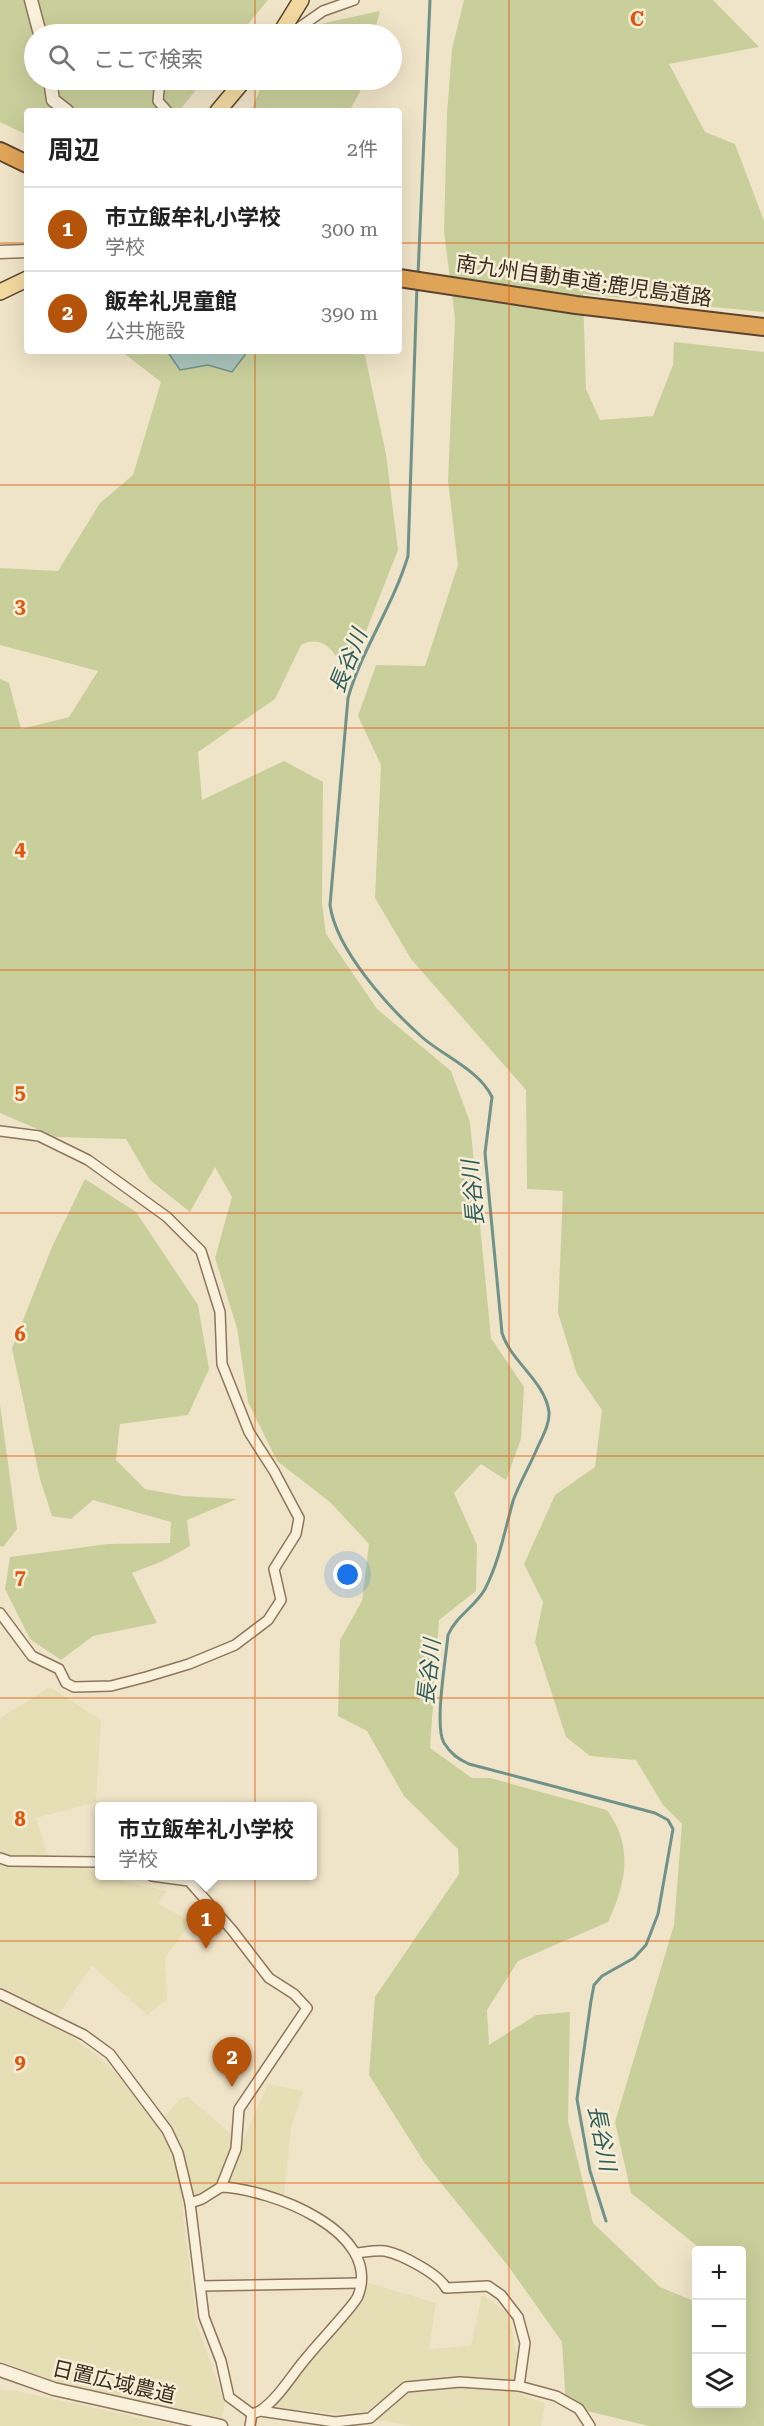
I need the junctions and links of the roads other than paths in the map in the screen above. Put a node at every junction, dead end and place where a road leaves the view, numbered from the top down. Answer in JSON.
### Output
{"nodes":[{"id":1,"x":31,"y":0,"type":"edge"},
{"id":2,"x":301,"y":0,"type":"edge"},
{"id":3,"x":354,"y":0,"type":"edge"},
{"id":4,"x":37,"y":24,"type":"edge"},
{"id":5,"x":286,"y":24,"type":"edge"},
{"id":6,"x":304,"y":24,"type":"edge"},
{"id":7,"x":52,"y":90,"type":"edge"},
{"id":8,"x":159,"y":90,"type":"edge"},
{"id":9,"x":236,"y":90,"type":"edge"},
{"id":10,"x":63,"y":108,"type":"edge"},
{"id":11,"x":164,"y":108,"type":"edge"},
{"id":12,"x":221,"y":108,"type":"edge"},
{"id":13,"x":0,"y":151,"type":"edge"},
{"id":14,"x":24,"y":163,"type":"edge"},
{"id":15,"x":24,"y":250,"type":"edge"},
{"id":16,"x":0,"y":252,"type":"edge"},
{"id":17,"x":402,"y":278,"type":"edge"},
{"id":18,"x":24,"y":280,"type":"edge"},
{"id":19,"x":0,"y":292,"type":"edge"},
{"id":20,"x":764,"y":327,"type":"edge"},
{"id":21,"x":0,"y":1131,"type":"edge"},
{"id":22,"x":0,"y":1613,"type":"edge"},
{"id":23,"x":0,"y":1858,"type":"edge"},
{"id":24,"x":95,"y":1862,"type":"edge"},
{"id":25,"x":183,"y":1880,"type":"edge"},
{"id":26,"x":0,"y":1994,"type":"edge"},
{"id":27,"x":221,"y":2187,"type":"junction"},
{"id":28,"x":190,"y":2203,"type":"junction"},
{"id":29,"x":357,"y":2253,"type":"junction"},
{"id":30,"x":360,"y":2283,"type":"junction"},
{"id":31,"x":201,"y":2286,"type":"junction"},
{"id":32,"x":0,"y":2370,"type":"edge"},
{"id":33,"x":0,"y":2379,"type":"edge"},
{"id":34,"x":35,"y":2384,"type":"junction"},
{"id":35,"x":519,"y":2386,"type":"junction"},
{"id":36,"x":256,"y":2413,"type":"junction"},
{"id":37,"x":221,"y":2426,"type":"edge"},
{"id":38,"x":250,"y":2426,"type":"edge"},
{"id":39,"x":590,"y":2426,"type":"edge"}],
"edges":[{"from":1,"to":4,"type":"street"},
{"from":2,"to":5,"type":"main road"},
{"from":3,"to":6,"type":"street"},
{"from":7,"to":10,"type":"street"},
{"from":8,"to":11,"type":"street"},
{"from":9,"to":12,"type":"main road"},
{"from":13,"to":14,"type":"highway"},
{"from":15,"to":16,"type":"street"},
{"from":17,"to":20,"type":"highway","name":"南九州自動車道;鹿児島道路"},
{"from":18,"to":19,"type":"main road"},
{"from":21,"to":22,"type":"street"},
{"from":23,"to":24,"type":"street"},
{"from":25,"to":27,"type":"street"},
{"from":26,"to":28,"type":"street"},
{"from":27,"to":28,"type":"street"},
{"from":27,"to":29,"type":"street"},
{"from":28,"to":31,"type":"street"},
{"from":29,"to":30,"type":"street"},
{"from":29,"to":35,"type":"street"},
{"from":30,"to":31,"type":"street"},
{"from":30,"to":36,"type":"street"},
{"from":31,"to":36,"type":"street"},
{"from":32,"to":34,"type":"street","name":"日置広域農道"},
{"from":33,"to":34,"type":"street"},
{"from":34,"to":37,"type":"street","name":"日置広域農道"},
{"from":35,"to":36,"type":"street"},
{"from":35,"to":39,"type":"street"},
{"from":36,"to":38,"type":"street"}]}
